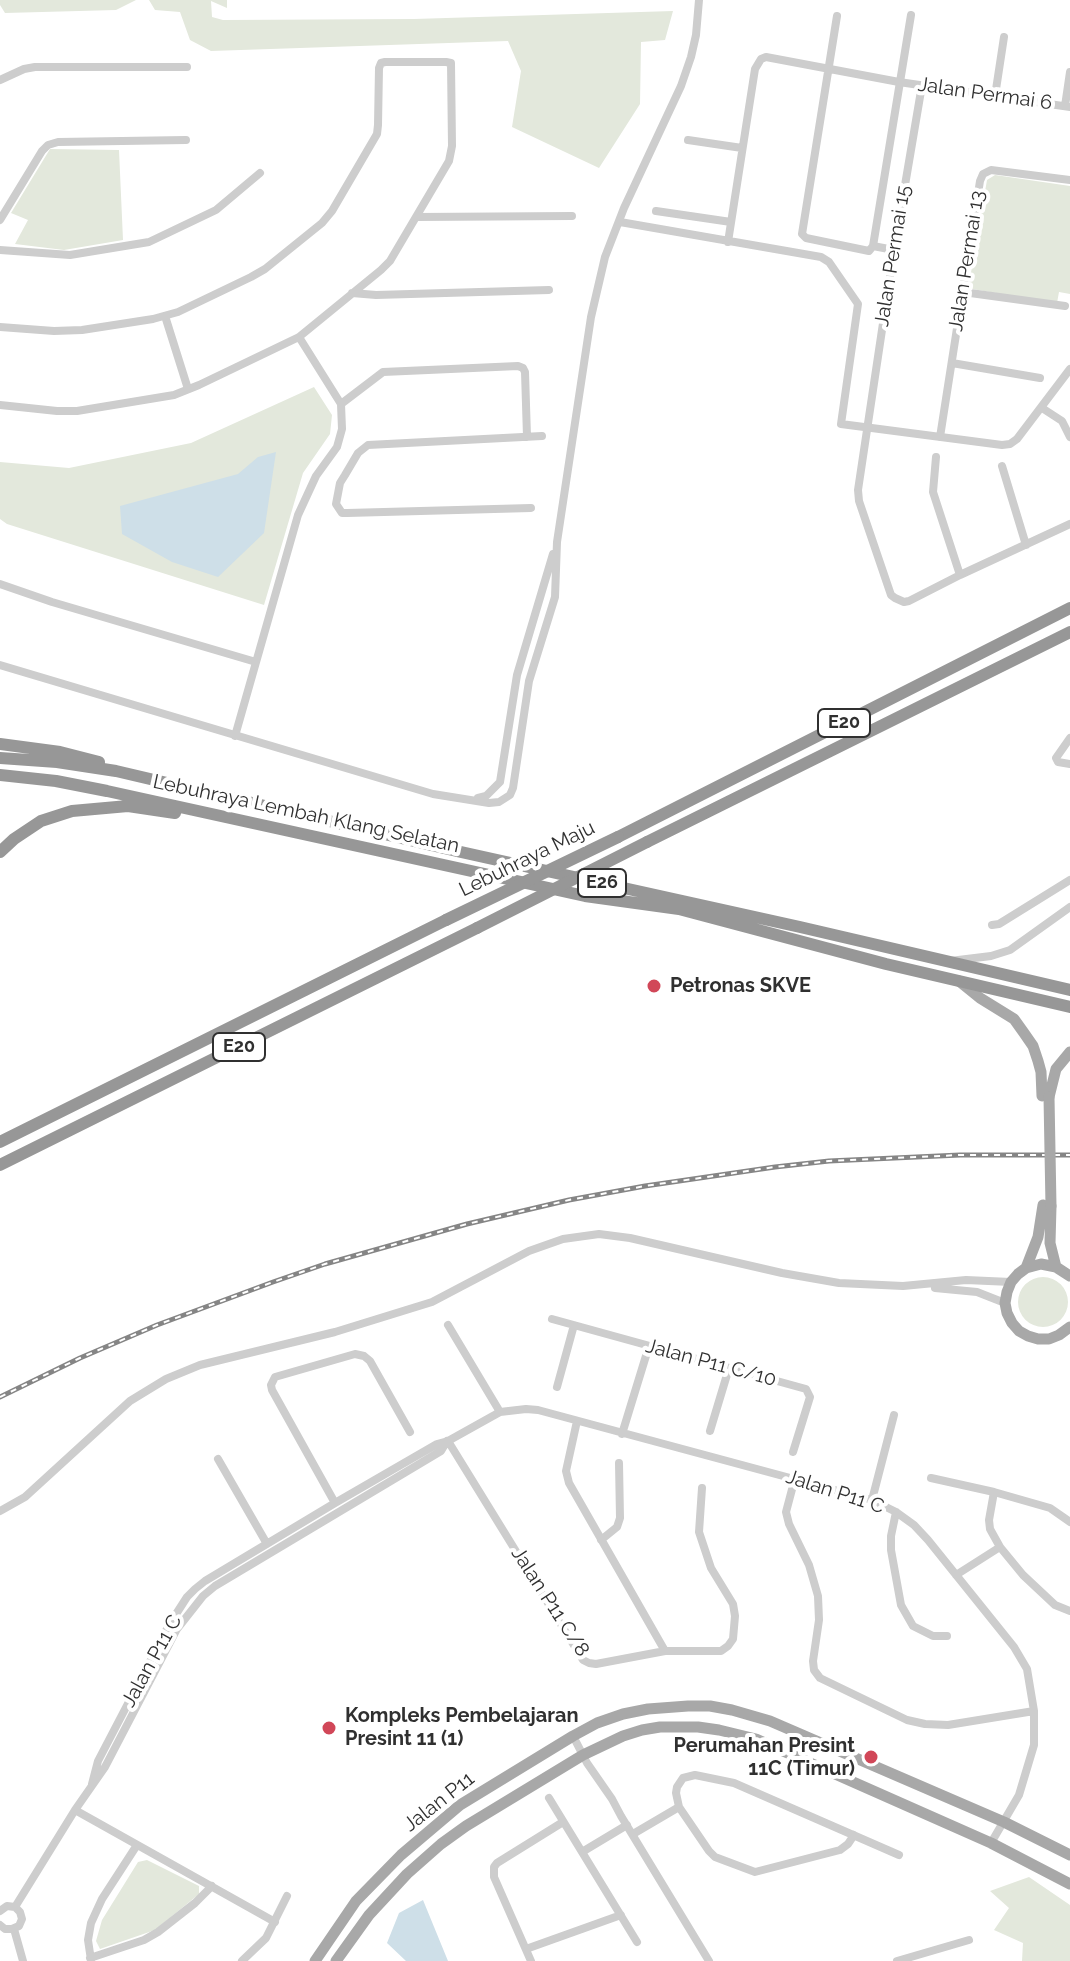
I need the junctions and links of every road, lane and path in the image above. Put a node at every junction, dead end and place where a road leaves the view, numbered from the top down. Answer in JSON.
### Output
{"nodes":[{"id":1,"x":699,"y":0,"type":"edge"},
{"id":2,"x":911,"y":15,"type":"dead end"},
{"id":3,"x":837,"y":16,"type":"dead end"},
{"id":4,"x":1004,"y":37,"type":"dead end"},
{"id":5,"x":187,"y":67,"type":"dead end"},
{"id":6,"x":828,"y":69,"type":"junction"},
{"id":7,"x":1070,"y":72,"type":"edge"},
{"id":8,"x":0,"y":80,"type":"edge"},
{"id":9,"x":899,"y":82,"type":"junction"},
{"id":10,"x":922,"y":85,"type":"junction"},
{"id":11,"x":995,"y":96,"type":"junction"},
{"id":12,"x":1068,"y":107,"type":"edge"},
{"id":13,"x":186,"y":140,"type":"dead end"},
{"id":14,"x":688,"y":140,"type":"dead end"},
{"id":15,"x":742,"y":148,"type":"junction"},
{"id":16,"x":260,"y":173,"type":"dead end"},
{"id":17,"x":1070,"y":180,"type":"edge"},
{"id":18,"x":656,"y":211,"type":"dead end"},
{"id":19,"x":572,"y":216,"type":"dead end"},
{"id":20,"x":417,"y":217,"type":"junction"},
{"id":21,"x":0,"y":220,"type":"edge"},
{"id":22,"x":620,"y":222,"type":"junction"},
{"id":23,"x":731,"y":222,"type":"junction"},
{"id":24,"x":728,"y":242,"type":"junction"},
{"id":25,"x":873,"y":246,"type":"junction"},
{"id":26,"x":0,"y":250,"type":"edge"},
{"id":27,"x":894,"y":250,"type":"junction"},
{"id":28,"x":549,"y":290,"type":"dead end"},
{"id":29,"x":963,"y":292,"type":"junction"},
{"id":30,"x":352,"y":293,"type":"junction"},
{"id":31,"x":1065,"y":306,"type":"dead end"},
{"id":32,"x":165,"y":316,"type":"junction"},
{"id":33,"x":0,"y":327,"type":"edge"},
{"id":34,"x":299,"y":337,"type":"junction"},
{"id":35,"x":952,"y":363,"type":"junction"},
{"id":36,"x":1070,"y":369,"type":"edge"},
{"id":37,"x":1040,"y":378,"type":"dead end"},
{"id":38,"x":188,"y":389,"type":"junction"},
{"id":39,"x":341,"y":404,"type":"junction"},
{"id":40,"x":0,"y":405,"type":"edge"},
{"id":41,"x":1042,"y":408,"type":"junction"},
{"id":42,"x":867,"y":428,"type":"junction"},
{"id":43,"x":542,"y":436,"type":"dead end"},
{"id":44,"x":527,"y":437,"type":"junction"},
{"id":45,"x":940,"y":437,"type":"junction"},
{"id":46,"x":1070,"y":437,"type":"edge"},
{"id":47,"x":936,"y":457,"type":"dead end"},
{"id":48,"x":1002,"y":466,"type":"dead end"},
{"id":49,"x":531,"y":508,"type":"dead end"},
{"id":50,"x":1070,"y":524,"type":"edge"},
{"id":51,"x":557,"y":542,"type":"junction"},
{"id":52,"x":1026,"y":545,"type":"junction"},
{"id":53,"x":960,"y":575,"type":"junction"},
{"id":54,"x":0,"y":584,"type":"edge"},
{"id":55,"x":555,"y":588,"type":"junction"},
{"id":56,"x":539,"y":603,"type":"junction"},
{"id":57,"x":1070,"y":608,"type":"edge"},
{"id":58,"x":1070,"y":632,"type":"edge"},
{"id":59,"x":542,"y":640,"type":"junction"},
{"id":60,"x":256,"y":662,"type":"junction"},
{"id":61,"x":0,"y":665,"type":"edge"},
{"id":62,"x":524,"y":715,"type":"junction"},
{"id":63,"x":508,"y":725,"type":"junction"},
{"id":64,"x":235,"y":736,"type":"junction"},
{"id":65,"x":1070,"y":738,"type":"edge"},
{"id":66,"x":0,"y":744,"type":"edge"},
{"id":67,"x":0,"y":758,"type":"edge"},
{"id":68,"x":1070,"y":764,"type":"edge"},
{"id":69,"x":116,"y":771,"type":"junction"},
{"id":70,"x":0,"y":775,"type":"edge"},
{"id":71,"x":473,"y":799,"type":"junction"},
{"id":72,"x":210,"y":813,"type":"junction"},
{"id":73,"x":0,"y":852,"type":"edge"},
{"id":74,"x":1070,"y":880,"type":"edge"},
{"id":75,"x":1070,"y":907,"type":"edge"},
{"id":76,"x":992,"y":925,"type":"dead end"},
{"id":77,"x":948,"y":961,"type":"junction"},
{"id":78,"x":959,"y":981,"type":"junction"},
{"id":79,"x":1070,"y":990,"type":"edge"},
{"id":80,"x":1070,"y":1007,"type":"edge"},
{"id":81,"x":1070,"y":1052,"type":"edge"},
{"id":82,"x":1046,"y":1096,"type":"junction"},
{"id":83,"x":0,"y":1142,"type":"edge"},
{"id":84,"x":0,"y":1165,"type":"edge"},
{"id":85,"x":1047,"y":1205,"type":"junction"},
{"id":86,"x":1056,"y":1267,"type":"junction"},
{"id":87,"x":1026,"y":1268,"type":"junction"},
{"id":88,"x":1070,"y":1276,"type":"edge"},
{"id":89,"x":1011,"y":1282,"type":"junction"},
{"id":90,"x":918,"y":1286,"type":"junction"},
{"id":91,"x":1005,"y":1303,"type":"junction"},
{"id":92,"x":552,"y":1319,"type":"dead end"},
{"id":93,"x":448,"y":1325,"type":"dead end"},
{"id":94,"x":574,"y":1325,"type":"junction"},
{"id":95,"x":1069,"y":1329,"type":"edge"},
{"id":96,"x":649,"y":1346,"type":"junction"},
{"id":97,"x":729,"y":1368,"type":"junction"},
{"id":98,"x":557,"y":1387,"type":"dead end"},
{"id":99,"x":500,"y":1412,"type":"junction"},
{"id":100,"x":894,"y":1415,"type":"dead end"},
{"id":101,"x":577,"y":1421,"type":"junction"},
{"id":102,"x":710,"y":1431,"type":"dead end"},
{"id":103,"x":410,"y":1432,"type":"dead end"},
{"id":104,"x":622,"y":1434,"type":"junction"},
{"id":105,"x":448,"y":1441,"type":"junction"},
{"id":106,"x":793,"y":1452,"type":"dead end"},
{"id":107,"x":218,"y":1459,"type":"dead end"},
{"id":108,"x":619,"y":1463,"type":"dead end"},
{"id":109,"x":795,"y":1478,"type":"junction"},
{"id":110,"x":931,"y":1478,"type":"dead end"},
{"id":111,"x":702,"y":1488,"type":"dead end"},
{"id":112,"x":994,"y":1492,"type":"junction"},
{"id":113,"x":872,"y":1500,"type":"junction"},
{"id":114,"x":335,"y":1503,"type":"junction"},
{"id":115,"x":0,"y":1511,"type":"edge"},
{"id":116,"x":896,"y":1512,"type":"junction"},
{"id":117,"x":1070,"y":1522,"type":"edge"},
{"id":118,"x":601,"y":1540,"type":"junction"},
{"id":119,"x":267,"y":1544,"type":"junction"},
{"id":120,"x":1000,"y":1547,"type":"junction"},
{"id":121,"x":956,"y":1575,"type":"junction"},
{"id":122,"x":1070,"y":1611,"type":"edge"},
{"id":123,"x":947,"y":1636,"type":"dead end"},
{"id":124,"x":665,"y":1651,"type":"junction"},
{"id":125,"x":1034,"y":1711,"type":"junction"},
{"id":126,"x":573,"y":1736,"type":"junction"},
{"id":127,"x":583,"y":1755,"type":"junction"},
{"id":128,"x":92,"y":1784,"type":"junction"},
{"id":129,"x":549,"y":1798,"type":"dead end"},
{"id":130,"x":679,"y":1807,"type":"junction"},
{"id":131,"x":75,"y":1810,"type":"junction"},
{"id":132,"x":563,"y":1822,"type":"junction"},
{"id":133,"x":1004,"y":1822,"type":"junction"},
{"id":134,"x":627,"y":1825,"type":"junction"},
{"id":135,"x":633,"y":1834,"type":"junction"},
{"id":136,"x":854,"y":1835,"type":"junction"},
{"id":137,"x":991,"y":1843,"type":"junction"},
{"id":138,"x":137,"y":1845,"type":"junction"},
{"id":139,"x":582,"y":1852,"type":"junction"},
{"id":140,"x":899,"y":1855,"type":"dead end"},
{"id":141,"x":1070,"y":1855,"type":"edge"},
{"id":142,"x":1070,"y":1884,"type":"edge"},
{"id":143,"x":212,"y":1886,"type":"junction"},
{"id":144,"x":287,"y":1896,"type":"dead end"},
{"id":145,"x":15,"y":1907,"type":"junction"},
{"id":146,"x":0,"y":1911,"type":"edge"},
{"id":147,"x":621,"y":1915,"type":"junction"},
{"id":148,"x":275,"y":1922,"type":"junction"},
{"id":149,"x":0,"y":1925,"type":"edge"},
{"id":150,"x":14,"y":1929,"type":"junction"},
{"id":151,"x":969,"y":1940,"type":"dead end"},
{"id":152,"x":637,"y":1942,"type":"dead end"},
{"id":153,"x":526,"y":1949,"type":"junction"},
{"id":154,"x":919,"y":1958,"type":"edge"},
{"id":155,"x":91,"y":1960,"type":"edge"},
{"id":156,"x":23,"y":1961,"type":"edge"},
{"id":157,"x":242,"y":1961,"type":"edge"},
{"id":158,"x":315,"y":1961,"type":"edge"},
{"id":159,"x":336,"y":1961,"type":"edge"},
{"id":160,"x":531,"y":1961,"type":"edge"},
{"id":161,"x":709,"y":1961,"type":"edge"},
{"id":162,"x":897,"y":1961,"type":"edge"}],
"edges":[{"from":1,"to":22,"type":"street"},
{"from":2,"to":9,"type":"street"},
{"from":3,"to":6,"type":"street"},
{"from":4,"to":11,"type":"street"},
{"from":5,"to":8,"type":"street"},
{"from":6,"to":9,"type":"street","name":"Jalan Permai 6"},
{"from":6,"to":15,"type":"street","name":"Jalan Permai 6"},
{"from":6,"to":25,"type":"street"},
{"from":7,"to":12,"type":"street"},
{"from":9,"to":10,"type":"street","name":"Jalan Permai 6"},
{"from":9,"to":25,"type":"street"},
{"from":10,"to":11,"type":"street","name":"Jalan Permai 6"},
{"from":10,"to":27,"type":"street","name":"Jalan Permai 15"},
{"from":11,"to":12,"type":"street","name":"Jalan Permai 6"},
{"from":13,"to":21,"type":"street"},
{"from":14,"to":15,"type":"street"},
{"from":15,"to":23,"type":"street"},
{"from":16,"to":26,"type":"street"},
{"from":17,"to":29,"type":"street","name":"Jalan Permai 13"},
{"from":18,"to":23,"type":"street"},
{"from":19,"to":20,"type":"street"},
{"from":20,"to":30,"type":"street"},
{"from":20,"to":32,"type":"street"},
{"from":22,"to":24,"type":"street"},
{"from":22,"to":51,"type":"street"},
{"from":23,"to":24,"type":"street"},
{"from":24,"to":42,"type":"street"},
{"from":25,"to":27,"type":"street"},
{"from":27,"to":42,"type":"street","name":"Jalan Permai 15"},
{"from":28,"to":30,"type":"street"},
{"from":29,"to":31,"type":"street"},
{"from":29,"to":35,"type":"street","name":"Jalan Permai 13"},
{"from":30,"to":34,"type":"street"},
{"from":32,"to":33,"type":"street"},
{"from":32,"to":38,"type":"street"},
{"from":34,"to":38,"type":"street"},
{"from":34,"to":39,"type":"street"},
{"from":35,"to":37,"type":"street"},
{"from":35,"to":45,"type":"street","name":"Jalan Permai 13"},
{"from":36,"to":41,"type":"street"},
{"from":38,"to":40,"type":"street"},
{"from":39,"to":44,"type":"street"},
{"from":39,"to":60,"type":"street"},
{"from":41,"to":45,"type":"street"},
{"from":41,"to":46,"type":"street"},
{"from":42,"to":45,"type":"street"},
{"from":42,"to":53,"type":"street","name":"Jalan Permai 15"},
{"from":43,"to":44,"type":"street"},
{"from":44,"to":49,"type":"street"},
{"from":47,"to":53,"type":"street"},
{"from":48,"to":52,"type":"street"},
{"from":50,"to":52,"type":"street"},
{"from":51,"to":55,"type":"street"},
{"from":51,"to":56,"type":"street"},
{"from":52,"to":53,"type":"street"},
{"from":54,"to":60,"type":"street"},
{"from":55,"to":56,"type":"street"},
{"from":55,"to":59,"type":"street"},
{"from":56,"to":59,"type":"street"},
{"from":56,"to":63,"type":"street"},
{"from":57,"to":83,"type":"highway","name":"Lebuhraya Maju","number":"E20","bridge":true},
{"from":58,"to":84,"type":"highway","name":"Lebuhraya Maju","number":"E20","bridge":true},
{"from":59,"to":62,"type":"street"},
{"from":60,"to":64,"type":"street"},
{"from":61,"to":64,"type":"street"},
{"from":62,"to":63,"type":"street"},
{"from":62,"to":71,"type":"street"},
{"from":63,"to":71,"type":"street"},
{"from":64,"to":71,"type":"street"},
{"from":65,"to":68,"type":"street"},
{"from":66,"to":69,"type":"highway"},
{"from":67,"to":69,"type":"highway","name":"Lebuhraya Lembah Klang Selatan","number":"E26"},
{"from":69,"to":77,"type":"highway","name":"Lebuhraya Lembah Klang Selatan","number":"E26"},
{"from":70,"to":72,"type":"highway","name":"Lebuhraya Lembah Klang Selatan","number":"E26"},
{"from":72,"to":73,"type":"highway"},
{"from":72,"to":78,"type":"highway","name":"Lebuhraya Lembah Klang Selatan","number":"E26"},
{"from":74,"to":76,"type":"street"},
{"from":75,"to":77,"type":"street"},
{"from":77,"to":79,"type":"highway","name":"Lebuhraya Lembah Klang Selatan","number":"E26"},
{"from":78,"to":80,"type":"highway","name":"Lebuhraya Lembah Klang Selatan","number":"E26"},
{"from":78,"to":82,"type":"main road"},
{"from":81,"to":82,"type":"main road"},
{"from":82,"to":85,"type":"main road"},
{"from":85,"to":86,"type":"main road"},
{"from":85,"to":87,"type":"main road"},
{"from":86,"to":87,"type":"main road"},
{"from":86,"to":88,"type":"main road"},
{"from":87,"to":89,"type":"main road"},
{"from":89,"to":90,"type":"street"},
{"from":89,"to":91,"type":"main road"},
{"from":90,"to":91,"type":"street"},
{"from":90,"to":115,"type":"street"},
{"from":91,"to":95,"type":"main road"},
{"from":92,"to":94,"type":"street","name":"Jalan P11 C/10"},
{"from":93,"to":99,"type":"street"},
{"from":94,"to":96,"type":"street","name":"Jalan P11 C/10"},
{"from":94,"to":98,"type":"street"},
{"from":96,"to":97,"type":"street","name":"Jalan P11 C/10"},
{"from":96,"to":104,"type":"street"},
{"from":97,"to":102,"type":"street"},
{"from":97,"to":106,"type":"street","name":"Jalan P11 C/10"},
{"from":99,"to":101,"type":"street","name":"Jalan P11 C"},
{"from":99,"to":105,"type":"street","name":"Jalan P11 C"},
{"from":100,"to":113,"type":"street"},
{"from":101,"to":104,"type":"street","name":"Jalan P11 C"},
{"from":101,"to":118,"type":"street"},
{"from":103,"to":114,"type":"street"},
{"from":104,"to":109,"type":"street","name":"Jalan P11 C"},
{"from":105,"to":114,"type":"street","name":"Jalan P11 C"},
{"from":105,"to":124,"type":"street","name":"Jalan P11 C/8"},
{"from":105,"to":128,"type":"street","name":"Jalan P11 C"},
{"from":107,"to":119,"type":"street"},
{"from":108,"to":118,"type":"street"},
{"from":109,"to":113,"type":"street","name":"Jalan P11 C"},
{"from":109,"to":125,"type":"street"},
{"from":110,"to":112,"type":"street"},
{"from":111,"to":124,"type":"street","name":"Jalan P11 C/8"},
{"from":112,"to":117,"type":"street"},
{"from":112,"to":120,"type":"street"},
{"from":113,"to":116,"type":"street","name":"Jalan P11 C"},
{"from":114,"to":119,"type":"street","name":"Jalan P11 C"},
{"from":116,"to":121,"type":"street","name":"Jalan P11 C"},
{"from":116,"to":123,"type":"street"},
{"from":118,"to":124,"type":"street"},
{"from":119,"to":128,"type":"street","name":"Jalan P11 C"},
{"from":120,"to":121,"type":"street"},
{"from":120,"to":122,"type":"street"},
{"from":121,"to":125,"type":"street","name":"Jalan P11 C"},
{"from":125,"to":133,"type":"street","name":"Jalan P11 C"},
{"from":126,"to":127,"type":"street"},
{"from":126,"to":133,"type":"main road","name":"Jalan P11"},
{"from":126,"to":158,"type":"main road","name":"Jalan P11"},
{"from":127,"to":134,"type":"street"},
{"from":127,"to":137,"type":"main road","name":"Jalan P11"},
{"from":127,"to":159,"type":"main road","name":"Jalan P11"},
{"from":128,"to":131,"type":"street","name":"Jalan P11 C"},
{"from":129,"to":132,"type":"street"},
{"from":130,"to":135,"type":"street"},
{"from":130,"to":136,"type":"street"},
{"from":130,"to":136,"type":"street"},
{"from":131,"to":138,"type":"street"},
{"from":131,"to":145,"type":"street","name":"Jalan P11 C"},
{"from":132,"to":139,"type":"street"},
{"from":132,"to":153,"type":"street"},
{"from":133,"to":137,"type":"street","name":"Jalan P11 C"},
{"from":133,"to":141,"type":"main road","name":"Jalan P11"},
{"from":134,"to":135,"type":"street"},
{"from":134,"to":139,"type":"street"},
{"from":135,"to":161,"type":"street"},
{"from":136,"to":140,"type":"street"},
{"from":137,"to":142,"type":"main road","name":"Jalan P11"},
{"from":138,"to":143,"type":"street"},
{"from":138,"to":155,"type":"street"},
{"from":139,"to":147,"type":"street"},
{"from":143,"to":148,"type":"street"},
{"from":143,"to":155,"type":"street"},
{"from":144,"to":148,"type":"street"},
{"from":145,"to":146,"type":"street"},
{"from":145,"to":150,"type":"street"},
{"from":147,"to":152,"type":"street"},
{"from":147,"to":153,"type":"street"},
{"from":148,"to":157,"type":"street"},
{"from":149,"to":150,"type":"street"},
{"from":150,"to":156,"type":"street"},
{"from":151,"to":154,"type":"street"},
{"from":153,"to":160,"type":"street"},
{"from":154,"to":162,"type":"street"}]}
